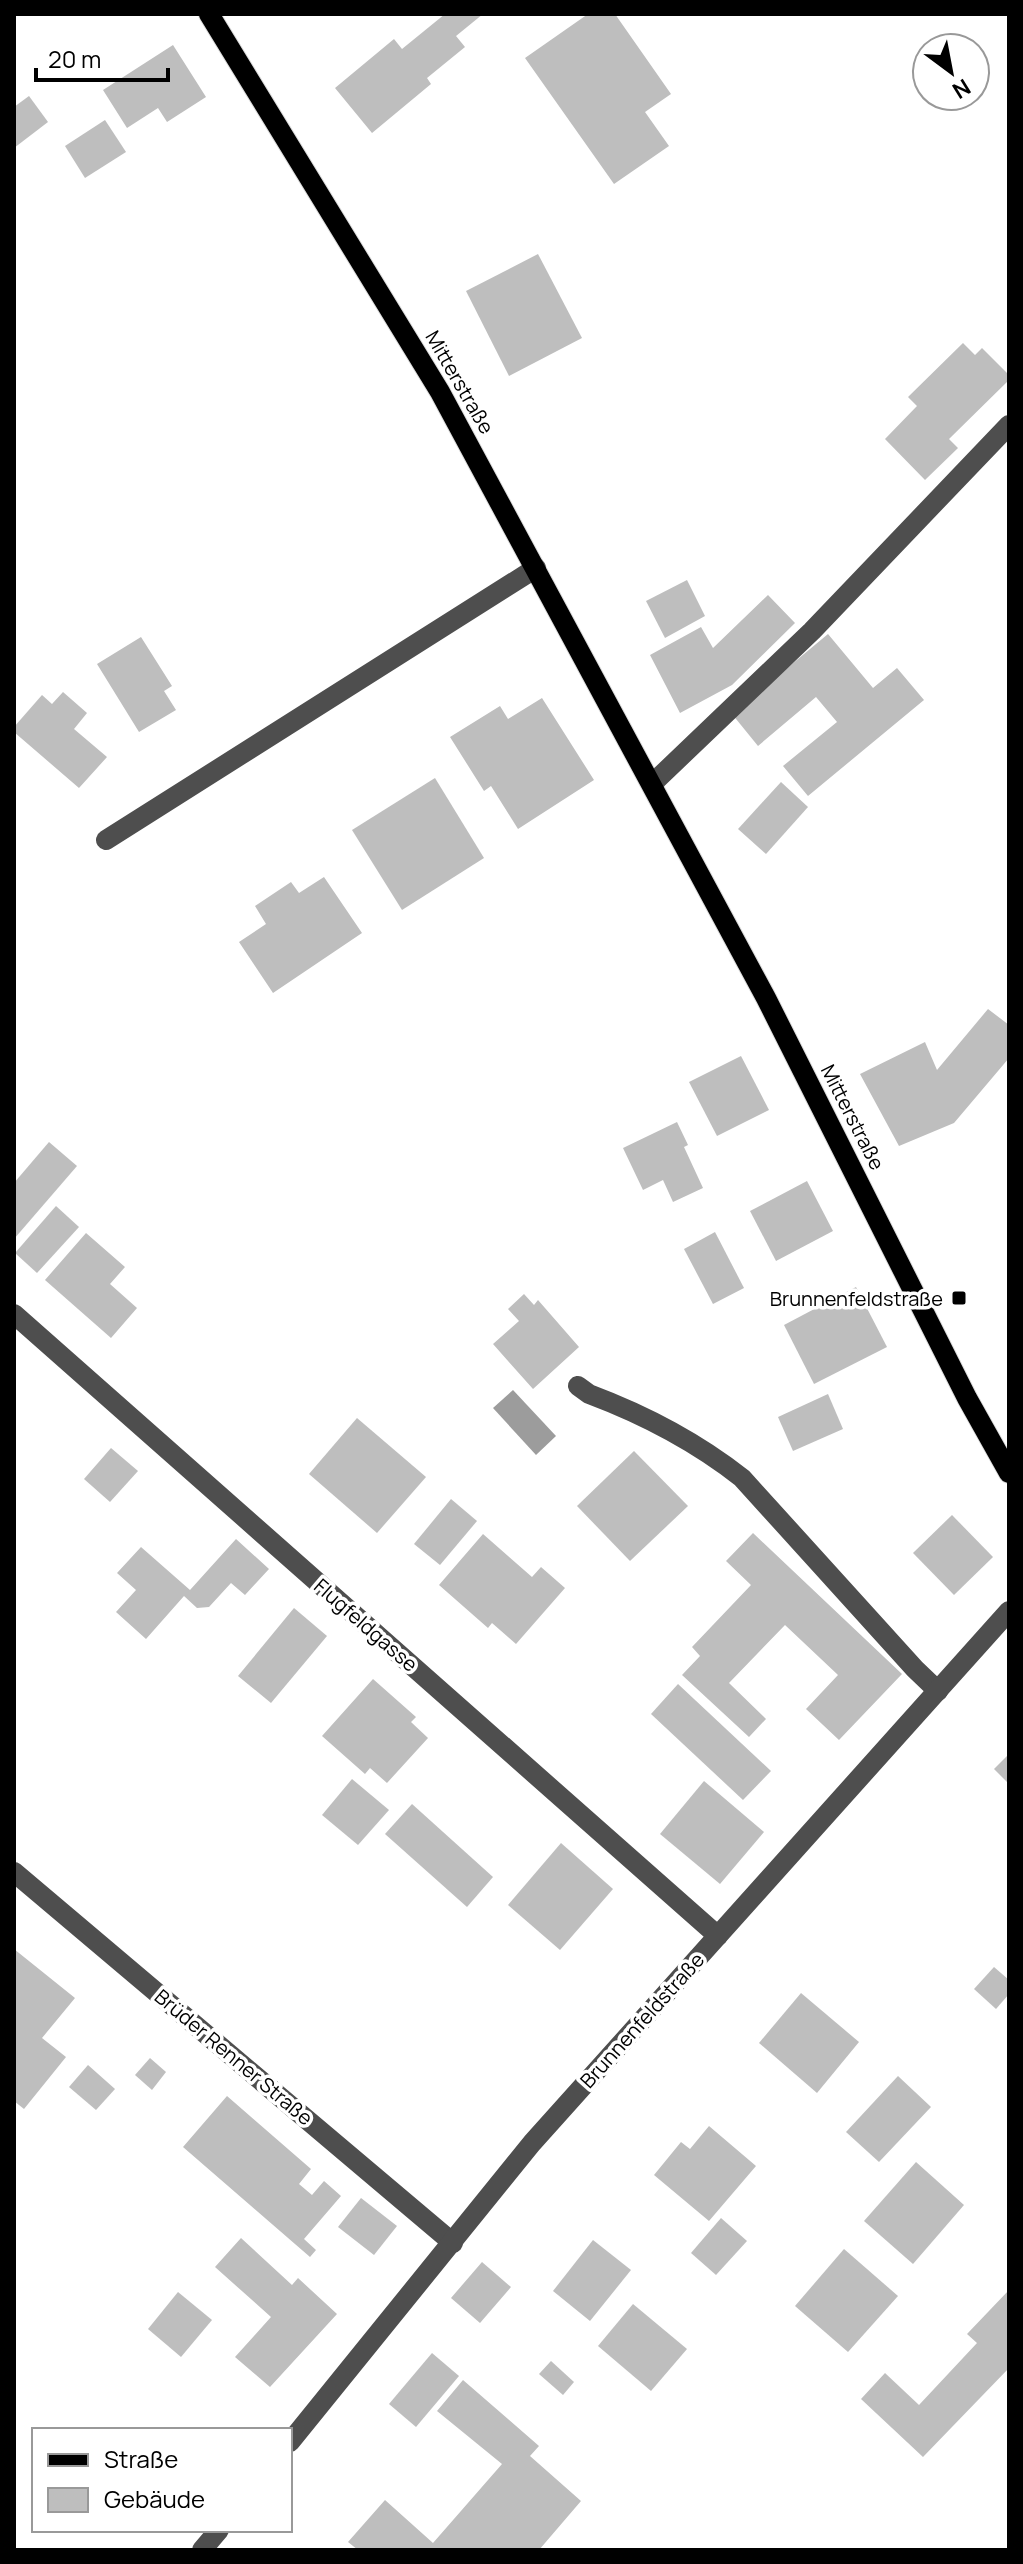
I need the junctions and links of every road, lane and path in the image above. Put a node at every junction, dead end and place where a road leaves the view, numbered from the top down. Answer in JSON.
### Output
{"nodes":[{"id":1,"x":209,"y":14,"type":"edge"},
{"id":2,"x":1009,"y":425,"type":"edge"},
{"id":3,"x":536,"y":568,"type":"junction"},
{"id":4,"x":652,"y":784,"type":"junction"},
{"id":5,"x":106,"y":840,"type":"dead end"},
{"id":6,"x":14,"y":1314,"type":"edge"},
{"id":7,"x":578,"y":1386,"type":"dead end"},
{"id":8,"x":1009,"y":1473,"type":"edge"},
{"id":9,"x":1009,"y":1611,"type":"edge"},
{"id":10,"x":938,"y":1691,"type":"junction"},
{"id":11,"x":14,"y":1872,"type":"edge"},
{"id":12,"x":718,"y":1936,"type":"junction"},
{"id":13,"x":453,"y":2243,"type":"junction"},
{"id":14,"x":292,"y":2440,"type":"edge"},
{"id":15,"x":217,"y":2532,"type":"edge"},
{"id":16,"x":202,"y":2550,"type":"edge"}],
"edges":[{"from":1,"to":3,"type":"main road","name":"Mitterstraße"},
{"from":2,"to":4,"type":"street"},
{"from":3,"to":4,"type":"main road","name":"Mitterstraße"},
{"from":3,"to":5,"type":"street"},
{"from":4,"to":8,"type":"main road","name":"Mitterstraße"},
{"from":6,"to":12,"type":"street","name":"Flugfeldgasse"},
{"from":7,"to":10,"type":"street"},
{"from":9,"to":10,"type":"street","name":"Brunnenfeldstraße"},
{"from":10,"to":12,"type":"street","name":"Brunnenfeldstraße"},
{"from":11,"to":13,"type":"street","name":"Brüder Renner Straße"},
{"from":12,"to":13,"type":"street","name":"Brunnenfeldstraße"},
{"from":13,"to":14,"type":"street","name":"Brunnenfeldstraße"},
{"from":15,"to":16,"type":"street"}]}
